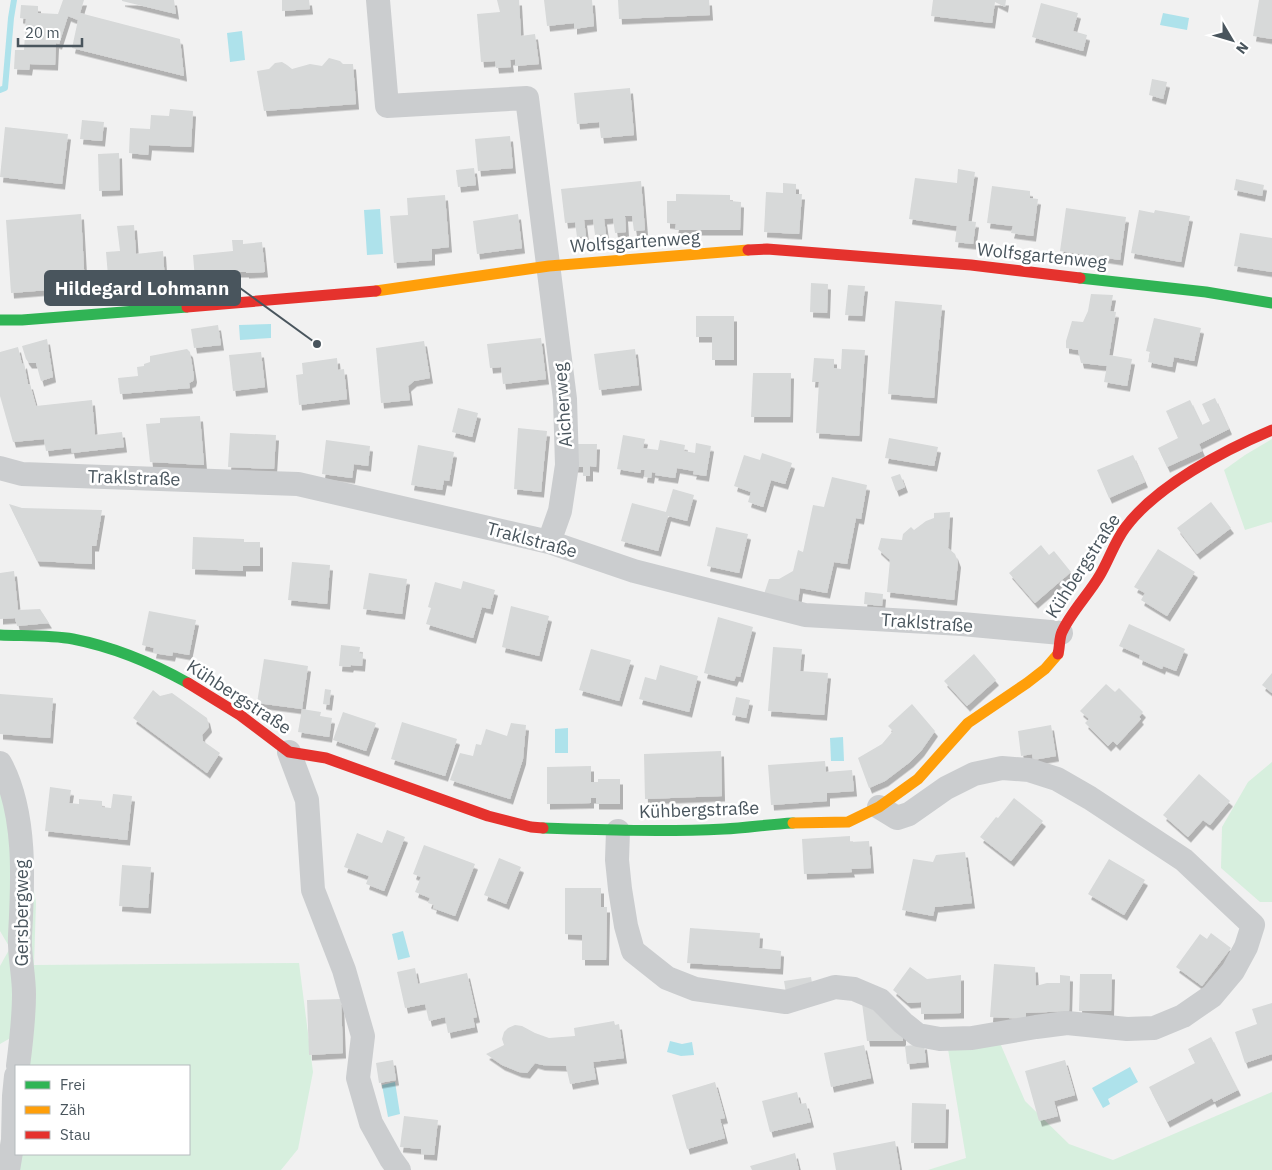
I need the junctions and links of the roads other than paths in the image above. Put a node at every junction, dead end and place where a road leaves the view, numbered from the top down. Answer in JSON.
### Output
{"nodes":[{"id":1,"x":378,"y":0,"type":"edge"},
{"id":2,"x":549,"y":266,"type":"junction"},
{"id":3,"x":1272,"y":303,"type":"edge"},
{"id":4,"x":0,"y":320,"type":"edge"},
{"id":5,"x":1272,"y":430,"type":"edge"},
{"id":6,"x":0,"y":468,"type":"edge"},
{"id":7,"x":550,"y":542,"type":"junction"},
{"id":8,"x":1061,"y":633,"type":"junction"},
{"id":9,"x":0,"y":635,"type":"edge"},
{"id":10,"x":289,"y":752,"type":"junction"},
{"id":11,"x":0,"y":763,"type":"edge"},
{"id":12,"x":878,"y":807,"type":"junction"},
{"id":13,"x":618,"y":831,"type":"junction"},
{"id":14,"x":18,"y":1065,"type":"edge"},
{"id":15,"x":15,"y":1086,"type":"edge"},
{"id":16,"x":8,"y":1170,"type":"edge"},
{"id":17,"x":399,"y":1170,"type":"edge"}],
"edges":[{"from":1,"to":2,"type":"street","name":"Aicherweg"},
{"from":2,"to":3,"type":"street","name":"Wolfsgartenweg"},
{"from":2,"to":4,"type":"street","name":"Wolfsgartenweg"},
{"from":2,"to":7,"type":"street","name":"Aicherweg"},
{"from":5,"to":8,"type":"street","name":"Kühbergstraße"},
{"from":6,"to":7,"type":"street","name":"Traklstraße"},
{"from":7,"to":8,"type":"street","name":"Traklstraße"},
{"from":8,"to":12,"type":"street","name":"Kühbergstraße"},
{"from":9,"to":10,"type":"street","name":"Kühbergstraße"},
{"from":10,"to":13,"type":"street","name":"Kühbergstraße"},
{"from":10,"to":17,"type":"street"},
{"from":11,"to":14,"type":"street","name":"Gersbergweg"},
{"from":12,"to":13,"type":"street","name":"Kühbergstraße"},
{"from":12,"to":13,"type":"street"},
{"from":15,"to":16,"type":"street"}]}
